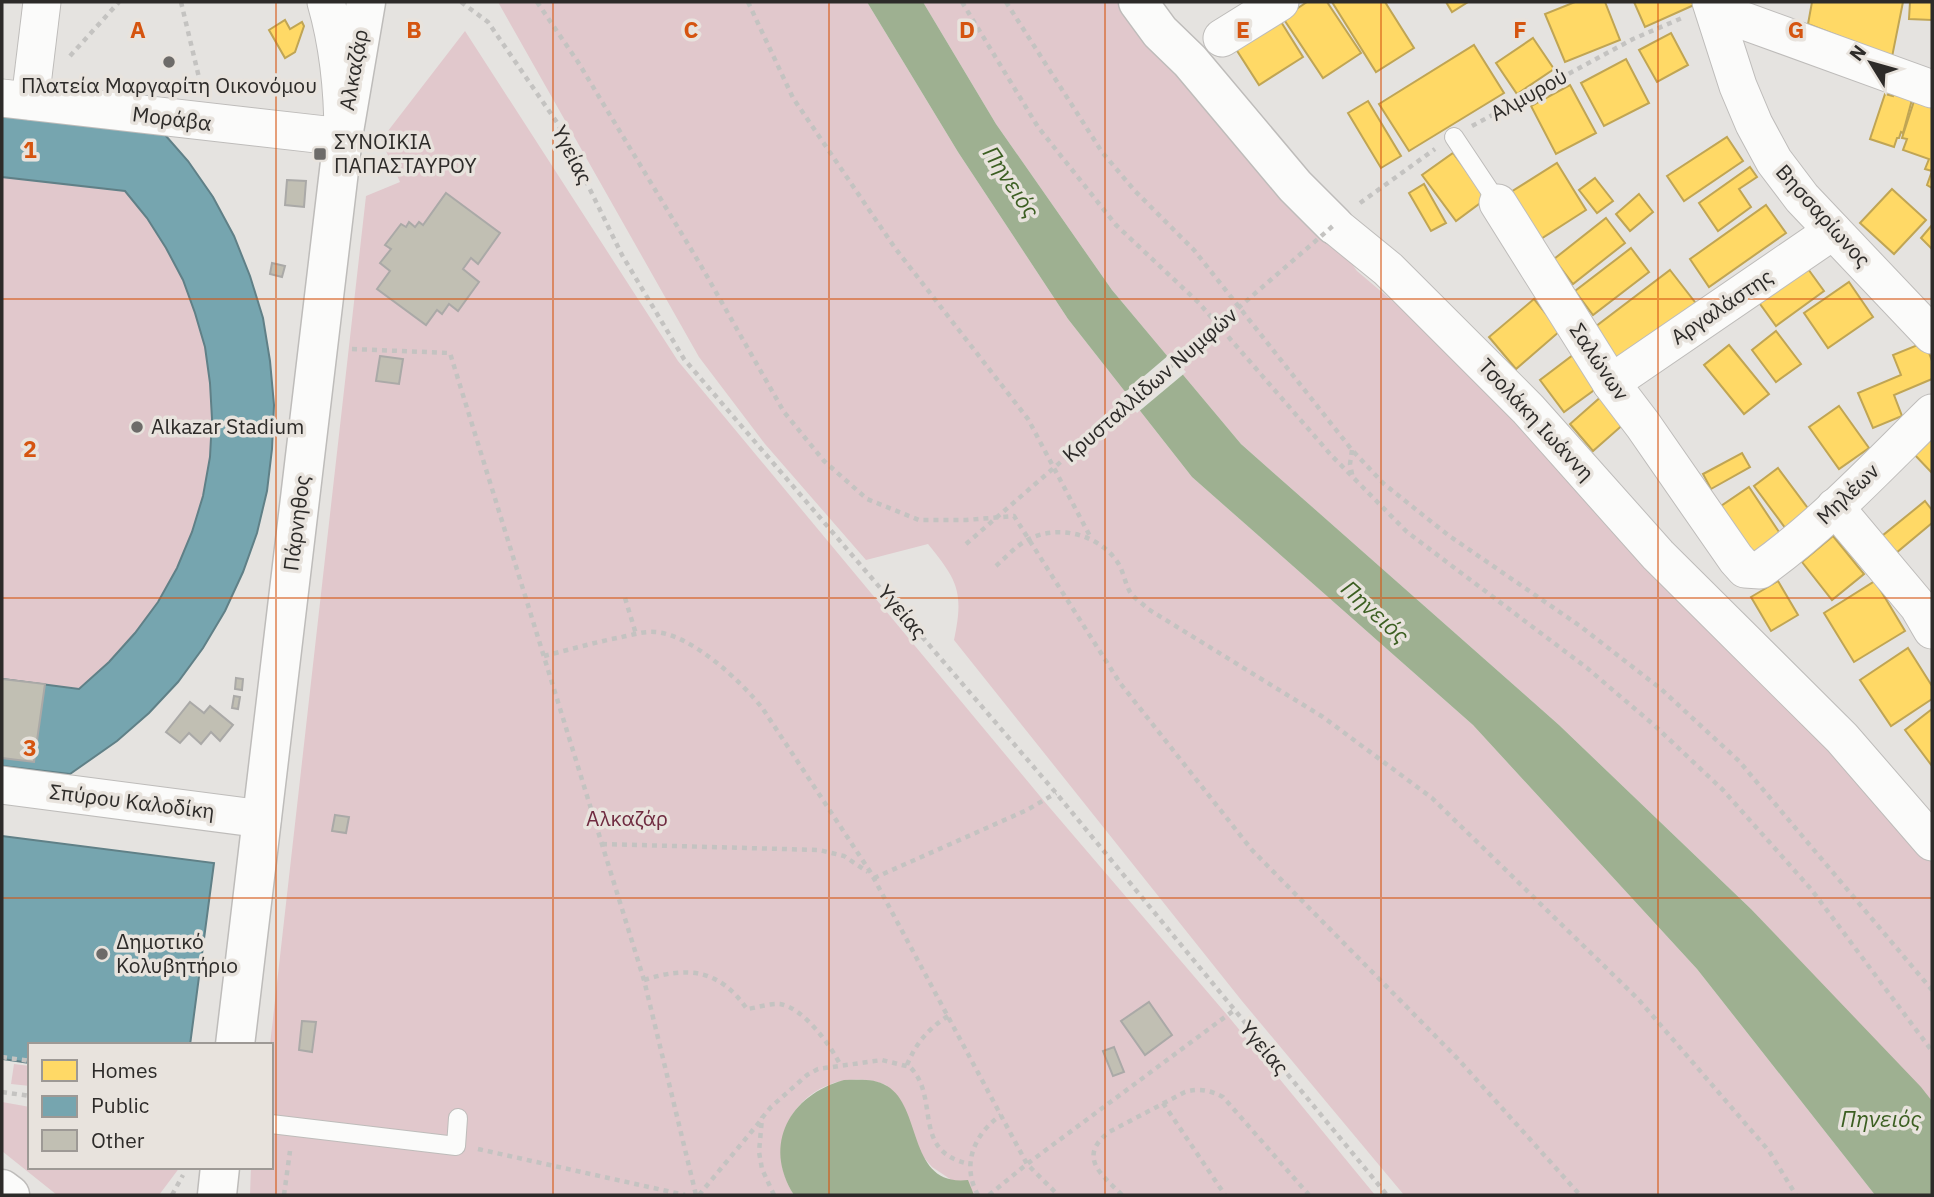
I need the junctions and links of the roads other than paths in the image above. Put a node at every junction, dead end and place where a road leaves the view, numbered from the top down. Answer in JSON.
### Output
{"nodes":[{"id":1,"x":42,"y":2,"type":"edge"},
{"id":2,"x":326,"y":2,"type":"edge"},
{"id":3,"x":366,"y":2,"type":"edge"},
{"id":4,"x":1138,"y":2,"type":"edge"},
{"id":5,"x":1280,"y":2,"type":"edge"},
{"id":6,"x":1712,"y":6,"type":"edge"},
{"id":7,"x":1222,"y":38,"type":"dead end"},
{"id":8,"x":1932,"y":89,"type":"edge"},
{"id":9,"x":16,"y":100,"type":"edge"},
{"id":10,"x":343,"y":137,"type":"junction"},
{"id":11,"x":1454,"y":137,"type":"road end"},
{"id":12,"x":1498,"y":203,"type":"joint"},
{"id":13,"x":1343,"y":217,"type":"joint"},
{"id":14,"x":1833,"y":231,"type":"junction"},
{"id":15,"x":1932,"y":335,"type":"edge"},
{"id":16,"x":1611,"y":383,"type":"junction"},
{"id":17,"x":1932,"y":412,"type":"edge"},
{"id":18,"x":1835,"y":507,"type":"junction"},
{"id":19,"x":1760,"y":570,"type":"joint"},
{"id":20,"x":1932,"y":630,"type":"edge"},
{"id":21,"x":2,"y":785,"type":"edge"},
{"id":22,"x":262,"y":819,"type":"junction"},
{"id":23,"x":1932,"y":842,"type":"edge"},
{"id":24,"x":235,"y":1043,"type":"edge"},
{"id":25,"x":458,"y":1118,"type":"dead end"},
{"id":26,"x":273,"y":1124,"type":"edge"},
{"id":27,"x":220,"y":1169,"type":"edge"},
{"id":28,"x":2,"y":1189,"type":"edge"},
{"id":29,"x":10,"y":1195,"type":"edge"},
{"id":30,"x":217,"y":1195,"type":"edge"}],
"edges":[{"from":1,"to":9,"type":"street"},
{"from":2,"to":10,"type":"street","name":"Πάρνηθος"},
{"from":3,"to":10,"type":"street","name":"Αλκαζάρ"},
{"from":4,"to":13,"type":"street","name":"Τσολάκη Ιωάννη"},
{"from":5,"to":7,"type":"street"},
{"from":6,"to":8,"type":"street"},
{"from":6,"to":14,"type":"street","name":"Βησσαρίωνος"},
{"from":9,"to":10,"type":"street","name":"Μοράβα"},
{"from":10,"to":22,"type":"street","name":"Πάρνηθος"},
{"from":11,"to":12,"type":"lane","name":"Σαλώνων"},
{"from":12,"to":16,"type":"street","name":"Σαλώνων"},
{"from":13,"to":23,"type":"street","name":"Τσολάκη Ιωάννη"},
{"from":14,"to":15,"type":"street","name":"Βησσαρίωνος"},
{"from":14,"to":16,"type":"street","name":"Αργαλάστης"},
{"from":16,"to":19,"type":"street","name":"Σαλώνων"},
{"from":17,"to":18,"type":"street","name":"Μηλέων"},
{"from":18,"to":19,"type":"street","name":"Μηλέων"},
{"from":18,"to":20,"type":"street"},
{"from":21,"to":22,"type":"street","name":"Σπύρου Καλοδίκη"},
{"from":22,"to":24,"type":"street","name":"Πάρνηθος"},
{"from":25,"to":26,"type":"lane"},
{"from":27,"to":30,"type":"street"},
{"from":28,"to":29,"type":"street"}]}
